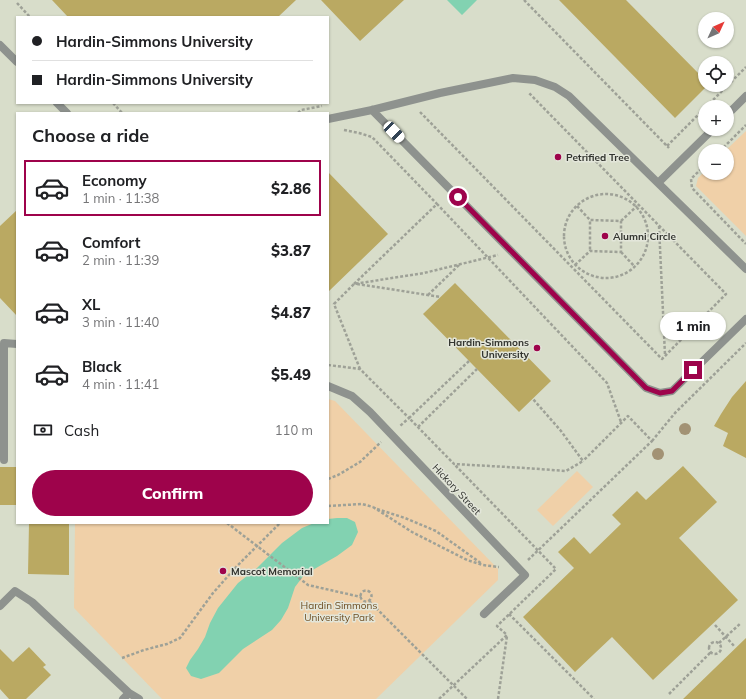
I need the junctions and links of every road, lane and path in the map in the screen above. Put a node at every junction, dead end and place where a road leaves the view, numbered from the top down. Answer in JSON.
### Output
{"nodes":[{"id":1,"x":524,"y":0,"type":"edge"},
{"id":2,"x":17,"y":4,"type":"dead end"},
{"id":3,"x":29,"y":16,"type":"edge"},
{"id":4,"x":0,"y":44,"type":"edge"},
{"id":5,"x":16,"y":61,"type":"edge"},
{"id":6,"x":746,"y":67,"type":"edge"},
{"id":7,"x":524,"y":89,"type":"dead end"},
{"id":8,"x":746,"y":96,"type":"edge"},
{"id":9,"x":712,"y":100,"type":"edge"},
{"id":10,"x":58,"y":104,"type":"edge"},
{"id":11,"x":114,"y":104,"type":"edge"},
{"id":12,"x":734,"y":108,"type":"edge"},
{"id":13,"x":372,"y":110,"type":"junction"},
{"id":14,"x":66,"y":112,"type":"edge"},
{"id":15,"x":121,"y":112,"type":"edge"},
{"id":16,"x":420,"y":112,"type":"dead end"},
{"id":17,"x":698,"y":115,"type":"edge"},
{"id":18,"x":329,"y":119,"type":"edge"},
{"id":19,"x":746,"y":125,"type":"edge"},
{"id":20,"x":338,"y":130,"type":"dead end"},
{"id":21,"x":706,"y":136,"type":"edge"},
{"id":22,"x":727,"y":144,"type":"edge"},
{"id":23,"x":698,"y":173,"type":"edge"},
{"id":24,"x":658,"y":183,"type":"junction"},
{"id":25,"x":436,"y":204,"type":"junction"},
{"id":26,"x":577,"y":206,"type":"junction"},
{"id":27,"x":637,"y":206,"type":"junction"},
{"id":28,"x":590,"y":220,"type":"junction"},
{"id":29,"x":621,"y":221,"type":"junction"},
{"id":30,"x":659,"y":226,"type":"junction"},
{"id":31,"x":746,"y":244,"type":"edge"},
{"id":32,"x":590,"y":251,"type":"junction"},
{"id":33,"x":512,"y":252,"type":"junction"},
{"id":34,"x":621,"y":252,"type":"junction"},
{"id":35,"x":489,"y":258,"type":"junction"},
{"id":36,"x":460,"y":264,"type":"junction"},
{"id":37,"x":575,"y":265,"type":"junction"},
{"id":38,"x":635,"y":267,"type":"junction"},
{"id":39,"x":572,"y":268,"type":"junction"},
{"id":40,"x":746,"y":269,"type":"edge"},
{"id":41,"x":354,"y":284,"type":"junction"},
{"id":42,"x":427,"y":295,"type":"junction"},
{"id":43,"x":441,"y":297,"type":"dead end"},
{"id":44,"x":746,"y":319,"type":"edge"},
{"id":45,"x":746,"y":343,"type":"edge"},
{"id":46,"x":16,"y":344,"type":"edge"},
{"id":47,"x":665,"y":356,"type":"junction"},
{"id":48,"x":469,"y":361,"type":"dead end"},
{"id":49,"x":329,"y":365,"type":"edge"},
{"id":50,"x":360,"y":369,"type":"junction"},
{"id":51,"x":477,"y":369,"type":"dead end"},
{"id":52,"x":329,"y":386,"type":"edge"},
{"id":53,"x":533,"y":399,"type":"dead end"},
{"id":54,"x":409,"y":418,"type":"junction"},
{"id":55,"x":621,"y":422,"type":"junction"},
{"id":56,"x":418,"y":427,"type":"junction"},
{"id":57,"x":391,"y":434,"type":"junction"},
{"id":58,"x":652,"y":441,"type":"junction"},
{"id":59,"x":4,"y":460,"type":"dead end"},
{"id":60,"x":583,"y":461,"type":"junction"},
{"id":61,"x":329,"y":479,"type":"edge"},
{"id":62,"x":329,"y":506,"type":"edge"},
{"id":63,"x":373,"y":508,"type":"junction"},
{"id":64,"x":228,"y":524,"type":"edge"},
{"id":65,"x":279,"y":524,"type":"edge"},
{"id":66,"x":257,"y":546,"type":"junction"},
{"id":67,"x":483,"y":565,"type":"junction"},
{"id":68,"x":519,"y":569,"type":"junction"},
{"id":69,"x":361,"y":597,"type":"junction"},
{"id":70,"x":369,"y":600,"type":"junction"},
{"id":71,"x":0,"y":606,"type":"edge"},
{"id":72,"x":484,"y":614,"type":"dead end"},
{"id":73,"x":509,"y":614,"type":"dead end"},
{"id":74,"x":741,"y":623,"type":"dead end"},
{"id":75,"x":715,"y":625,"type":"dead end"},
{"id":76,"x":507,"y":635,"type":"dead end"},
{"id":77,"x":726,"y":637,"type":"junction"},
{"id":78,"x":719,"y":644,"type":"junction"},
{"id":79,"x":736,"y":646,"type":"dead end"},
{"id":80,"x":711,"y":652,"type":"junction"},
{"id":81,"x":122,"y":658,"type":"dead end"},
{"id":82,"x":669,"y":694,"type":"dead end"},
{"id":83,"x":126,"y":696,"type":"edge"},
{"id":84,"x":138,"y":699,"type":"edge"},
{"id":85,"x":467,"y":699,"type":"edge"},
{"id":86,"x":498,"y":699,"type":"edge"},
{"id":87,"x":594,"y":699,"type":"edge"}],
"edges":[{"from":1,"to":17,"type":"path"},
{"from":2,"to":3,"type":"path"},
{"from":4,"to":5,"type":"lane"},
{"from":6,"to":9,"type":"path"},
{"from":7,"to":27,"type":"path"},
{"from":8,"to":12,"type":"lane"},
{"from":10,"to":14,"type":"lane"},
{"from":11,"to":15,"type":"path"},
{"from":13,"to":18,"type":"lane"},
{"from":13,"to":24,"type":"lane"},
{"from":13,"to":33,"type":"lane"},
{"from":16,"to":39,"type":"path"},
{"from":19,"to":22,"type":"path"},
{"from":20,"to":25,"type":"path"},
{"from":21,"to":24,"type":"lane"},
{"from":23,"to":31,"type":"path"},
{"from":24,"to":40,"type":"lane"},
{"from":25,"to":35,"type":"path"},
{"from":25,"to":41,"type":"path"},
{"from":26,"to":27,"type":"path"},
{"from":26,"to":28,"type":"path"},
{"from":26,"to":37,"type":"path"},
{"from":27,"to":29,"type":"path"},
{"from":27,"to":30,"type":"path"},
{"from":27,"to":38,"type":"path"},
{"from":28,"to":29,"type":"path"},
{"from":28,"to":32,"type":"path"},
{"from":29,"to":34,"type":"path"},
{"from":30,"to":47,"type":"path"},
{"from":30,"to":47,"type":"path"},
{"from":32,"to":34,"type":"path"},
{"from":32,"to":37,"type":"path"},
{"from":33,"to":35,"type":"path"},
{"from":33,"to":44,"type":"lane"},
{"from":34,"to":38,"type":"path"},
{"from":35,"to":36,"type":"path"},
{"from":35,"to":55,"type":"path"},
{"from":36,"to":41,"type":"path"},
{"from":36,"to":42,"type":"path"},
{"from":37,"to":38,"type":"path"},
{"from":37,"to":39,"type":"path"},
{"from":39,"to":47,"type":"path"},
{"from":41,"to":42,"type":"path"},
{"from":41,"to":50,"type":"path"},
{"from":42,"to":43,"type":"path"},
{"from":45,"to":58,"type":"path"},
{"from":46,"to":59,"type":"lane"},
{"from":48,"to":54,"type":"path"},
{"from":49,"to":50,"type":"path"},
{"from":50,"to":54,"type":"path"},
{"from":51,"to":56,"type":"path"},
{"from":52,"to":57,"type":"lane","name":"Hickory Street"},
{"from":53,"to":60,"type":"path"},
{"from":54,"to":56,"type":"path"},
{"from":54,"to":57,"type":"path"},
{"from":55,"to":58,"type":"path"},
{"from":55,"to":60,"type":"path"},
{"from":56,"to":60,"type":"path"},
{"from":57,"to":61,"type":"path"},
{"from":57,"to":68,"type":"lane","name":"Hickory Street"},
{"from":58,"to":68,"type":"path"},
{"from":62,"to":63,"type":"path"},
{"from":63,"to":67,"type":"path"},
{"from":63,"to":67,"type":"path"},
{"from":64,"to":66,"type":"path"},
{"from":65,"to":66,"type":"path"},
{"from":66,"to":69,"type":"path"},
{"from":66,"to":81,"type":"path"},
{"from":67,"to":68,"type":"path"},
{"from":68,"to":72,"type":"lane"},
{"from":69,"to":70,"type":"path"},
{"from":69,"to":70,"type":"path"},
{"from":70,"to":85,"type":"path"},
{"from":71,"to":83,"type":"lane"},
{"from":73,"to":87,"type":"path"},
{"from":74,"to":77,"type":"path"},
{"from":75,"to":77,"type":"path"},
{"from":76,"to":86,"type":"path"},
{"from":77,"to":78,"type":"path"},
{"from":77,"to":79,"type":"path"},
{"from":78,"to":80,"type":"path"},
{"from":78,"to":80,"type":"path"},
{"from":80,"to":82,"type":"path"},
{"from":83,"to":84,"type":"lane"}]}
